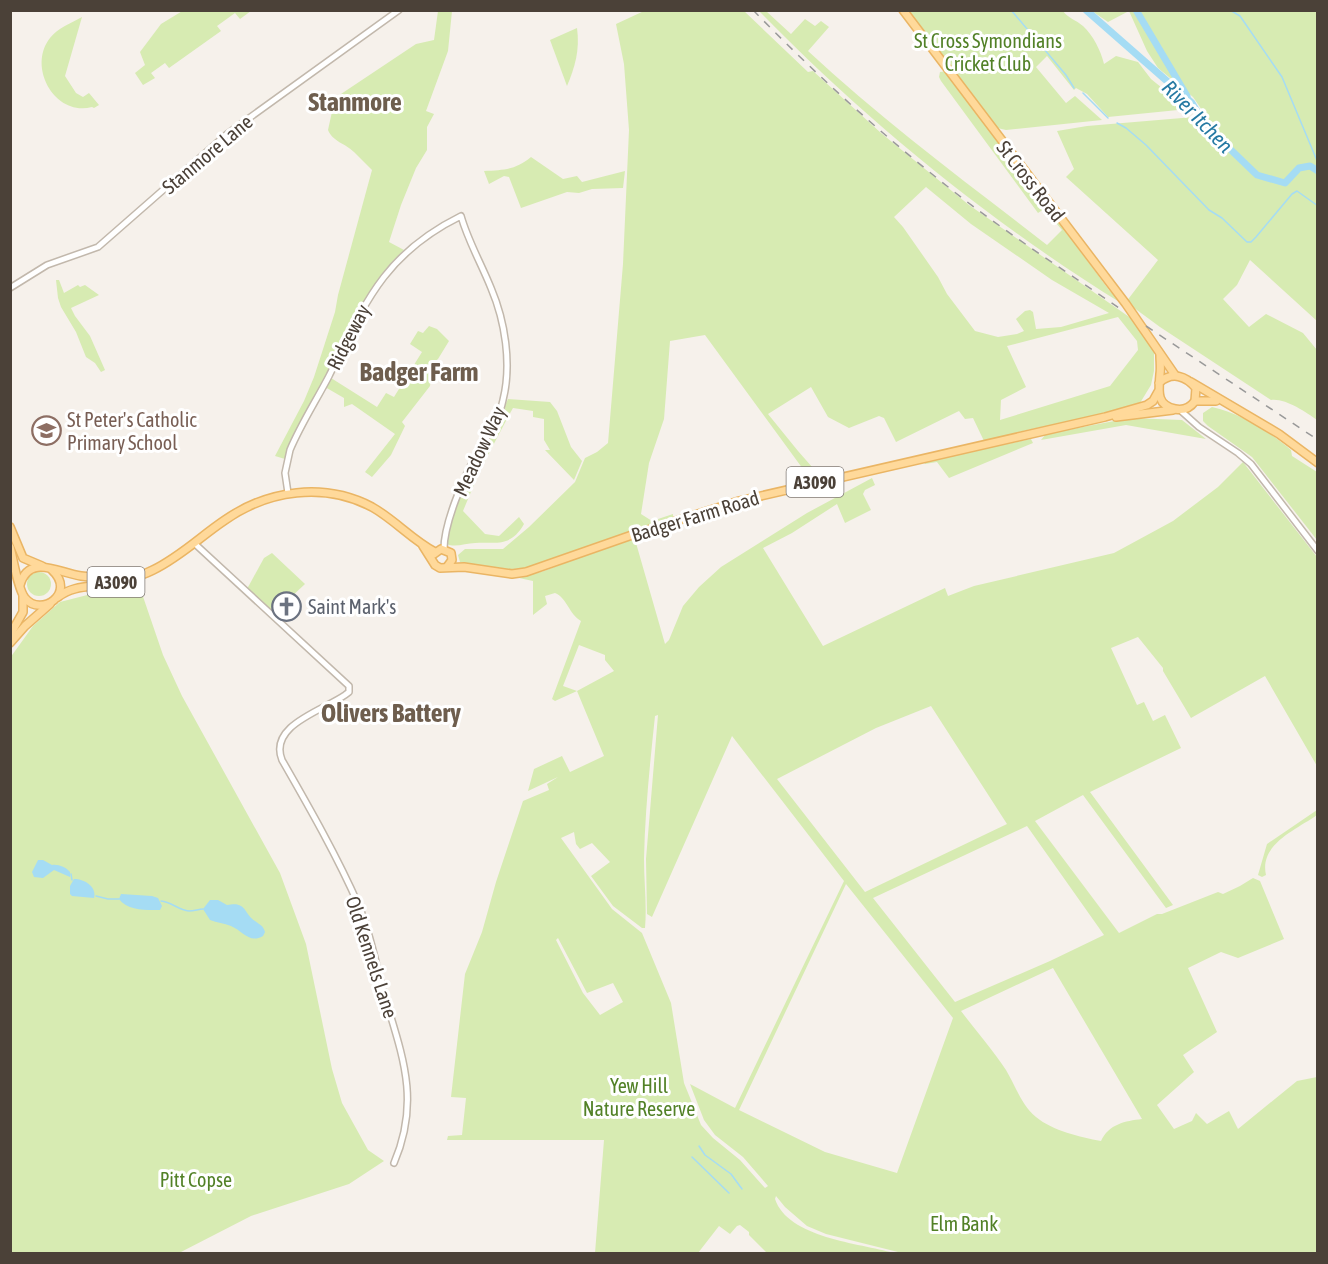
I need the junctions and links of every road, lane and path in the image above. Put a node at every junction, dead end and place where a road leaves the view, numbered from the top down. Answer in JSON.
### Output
{"nodes":[{"id":1,"x":399,"y":10,"type":"edge"},
{"id":2,"x":903,"y":10,"type":"edge"},
{"id":3,"x":461,"y":216,"type":"joint"},
{"id":4,"x":10,"y":288,"type":"edge"},
{"id":5,"x":1159,"y":352,"type":"junction"},
{"id":6,"x":1175,"y":375,"type":"junction"},
{"id":7,"x":1191,"y":382,"type":"junction"},
{"id":8,"x":1159,"y":383,"type":"junction"},
{"id":9,"x":1158,"y":392,"type":"junction"},
{"id":10,"x":1194,"y":403,"type":"junction"},
{"id":11,"x":1224,"y":404,"type":"junction"},
{"id":12,"x":1178,"y":410,"type":"junction"},
{"id":13,"x":1105,"y":417,"type":"junction"},
{"id":14,"x":1193,"y":420,"type":"junction"},
{"id":15,"x":1317,"y":464,"type":"edge"},
{"id":16,"x":288,"y":493,"type":"junction"},
{"id":17,"x":10,"y":526,"type":"edge"},
{"id":18,"x":194,"y":543,"type":"junction"},
{"id":19,"x":10,"y":547,"type":"edge"},
{"id":20,"x":444,"y":549,"type":"junction"},
{"id":21,"x":1317,"y":551,"type":"edge"},
{"id":22,"x":434,"y":556,"type":"junction"},
{"id":23,"x":452,"y":556,"type":"junction"},
{"id":24,"x":173,"y":558,"type":"junction"},
{"id":25,"x":46,"y":567,"type":"junction"},
{"id":26,"x":447,"y":567,"type":"junction"},
{"id":27,"x":464,"y":567,"type":"junction"},
{"id":28,"x":20,"y":585,"type":"junction"},
{"id":29,"x":23,"y":596,"type":"junction"},
{"id":30,"x":56,"y":599,"type":"junction"},
{"id":31,"x":10,"y":635,"type":"edge"},
{"id":32,"x":10,"y":643,"type":"edge"},
{"id":33,"x":394,"y":1163,"type":"dead end"}],
"edges":[{"from":1,"to":4,"type":"street","name":"Stanmore Lane"},
{"from":2,"to":5,"type":"main road","name":"St Cross Road"},
{"from":3,"to":16,"type":"street","name":"Ridgeway"},
{"from":3,"to":20,"type":"street","name":"Meadow Way"},
{"from":5,"to":6,"type":"main road","name":"St Cross Road"},
{"from":5,"to":8,"type":"main road"},
{"from":6,"to":7,"type":"main road"},
{"from":6,"to":8,"type":"main road"},
{"from":7,"to":10,"type":"main road"},
{"from":7,"to":11,"type":"main road"},
{"from":8,"to":9,"type":"main road"},
{"from":9,"to":12,"type":"main road"},
{"from":9,"to":13,"type":"main road","name":"Badger Farm Road","number":"A3090"},
{"from":10,"to":11,"type":"main road"},
{"from":10,"to":12,"type":"main road"},
{"from":10,"to":14,"type":"street"},
{"from":11,"to":15,"type":"main road"},
{"from":12,"to":13,"type":"main road","name":"Badger Farm Road","number":"A3090"},
{"from":12,"to":14,"type":"street"},
{"from":13,"to":27,"type":"main road","name":"Badger Farm Road","number":"A3090"},
{"from":14,"to":21,"type":"street"},
{"from":16,"to":18,"type":"main road","number":"A3090"},
{"from":16,"to":22,"type":"main road","number":"A3090"},
{"from":17,"to":25,"type":"main road"},
{"from":18,"to":24,"type":"main road","number":"A3090"},
{"from":18,"to":33,"type":"street","name":"Old Kennels Lane"},
{"from":19,"to":28,"type":"main road"},
{"from":20,"to":22,"type":"main road"},
{"from":20,"to":23,"type":"main road"},
{"from":22,"to":26,"type":"main road"},
{"from":23,"to":26,"type":"main road"},
{"from":23,"to":27,"type":"main road"},
{"from":24,"to":25,"type":"main road","number":"A3090"},
{"from":24,"to":30,"type":"main road","number":"A3090"},
{"from":25,"to":28,"type":"main road"},
{"from":25,"to":30,"type":"main road"},
{"from":26,"to":27,"type":"main road","name":"Badger Farm Road","number":"A3090"},
{"from":28,"to":29,"type":"main road"},
{"from":29,"to":30,"type":"main road"},
{"from":29,"to":31,"type":"main road"},
{"from":30,"to":32,"type":"main road","number":"A3090"}]}
